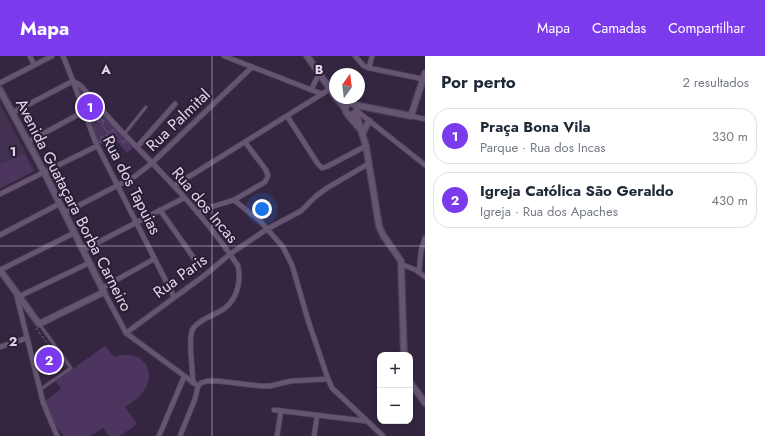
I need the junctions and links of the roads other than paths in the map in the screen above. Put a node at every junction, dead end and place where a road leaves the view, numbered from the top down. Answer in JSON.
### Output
{"nodes":[{"id":1,"x":30,"y":56,"type":"edge"},
{"id":2,"x":52,"y":56,"type":"edge"},
{"id":3,"x":63,"y":56,"type":"edge"},
{"id":4,"x":224,"y":56,"type":"edge"},
{"id":5,"x":307,"y":56,"type":"edge"},
{"id":6,"x":355,"y":56,"type":"edge"},
{"id":7,"x":372,"y":56,"type":"edge"},
{"id":8,"x":34,"y":65,"type":"junction"},
{"id":9,"x":252,"y":67,"type":"junction"},
{"id":10,"x":370,"y":68,"type":"junction"},
{"id":11,"x":425,"y":73,"type":"edge"},
{"id":12,"x":319,"y":74,"type":"junction"},
{"id":13,"x":423,"y":79,"type":"junction"},
{"id":14,"x":73,"y":81,"type":"junction"},
{"id":15,"x":0,"y":83,"type":"edge"},
{"id":16,"x":423,"y":87,"type":"edge"},
{"id":17,"x":329,"y":88,"type":"edge"},
{"id":18,"x":0,"y":90,"type":"edge"},
{"id":19,"x":311,"y":90,"type":"junction"},
{"id":20,"x":329,"y":90,"type":"edge"},
{"id":21,"x":322,"y":94,"type":"junction"},
{"id":22,"x":175,"y":104,"type":"dead end"},
{"id":23,"x":342,"y":104,"type":"edge"},
{"id":24,"x":352,"y":104,"type":"junction"},
{"id":25,"x":146,"y":107,"type":"dead end"},
{"id":26,"x":345,"y":108,"type":"junction"},
{"id":27,"x":83,"y":112,"type":"junction"},
{"id":28,"x":356,"y":112,"type":"junction"},
{"id":29,"x":12,"y":113,"type":"junction"},
{"id":30,"x":348,"y":115,"type":"junction"},
{"id":31,"x":287,"y":116,"type":"junction"},
{"id":32,"x":411,"y":116,"type":"junction"},
{"id":33,"x":425,"y":119,"type":"edge"},
{"id":34,"x":368,"y":121,"type":"junction"},
{"id":35,"x":361,"y":131,"type":"junction"},
{"id":36,"x":124,"y":134,"type":"junction"},
{"id":37,"x":28,"y":142,"type":"junction"},
{"id":38,"x":245,"y":142,"type":"junction"},
{"id":39,"x":96,"y":144,"type":"junction"},
{"id":40,"x":366,"y":146,"type":"junction"},
{"id":41,"x":137,"y":147,"type":"junction"},
{"id":42,"x":152,"y":164,"type":"junction"},
{"id":43,"x":368,"y":164,"type":"junction"},
{"id":44,"x":425,"y":165,"type":"edge"},
{"id":45,"x":44,"y":172,"type":"junction"},
{"id":46,"x":117,"y":185,"type":"junction"},
{"id":47,"x":174,"y":186,"type":"junction"},
{"id":48,"x":0,"y":194,"type":"edge"},
{"id":49,"x":184,"y":198,"type":"junction"},
{"id":50,"x":234,"y":200,"type":"junction"},
{"id":51,"x":59,"y":204,"type":"junction"},
{"id":52,"x":160,"y":210,"type":"junction"},
{"id":53,"x":198,"y":213,"type":"junction"},
{"id":54,"x":64,"y":214,"type":"junction"},
{"id":55,"x":135,"y":222,"type":"junction"},
{"id":56,"x":267,"y":230,"type":"junction"},
{"id":57,"x":74,"y":233,"type":"junction"},
{"id":58,"x":0,"y":235,"type":"edge"},
{"id":59,"x":425,"y":238,"type":"edge"},
{"id":60,"x":83,"y":250,"type":"junction"},
{"id":61,"x":230,"y":254,"type":"junction"},
{"id":62,"x":154,"y":259,"type":"junction"},
{"id":63,"x":89,"y":263,"type":"junction"},
{"id":64,"x":198,"y":264,"type":"dead end"},
{"id":65,"x":401,"y":264,"type":"junction"},
{"id":66,"x":0,"y":270,"type":"edge"},
{"id":67,"x":419,"y":272,"type":"junction"},
{"id":68,"x":425,"y":276,"type":"edge"},
{"id":69,"x":15,"y":290,"type":"junction"},
{"id":70,"x":103,"y":290,"type":"junction"},
{"id":71,"x":20,"y":296,"type":"junction"},
{"id":72,"x":174,"y":297,"type":"junction"},
{"id":73,"x":36,"y":325,"type":"junction"},
{"id":74,"x":126,"y":333,"type":"junction"},
{"id":75,"x":27,"y":338,"type":"junction"},
{"id":76,"x":0,"y":347,"type":"edge"},
{"id":77,"x":404,"y":352,"type":"edge"},
{"id":78,"x":184,"y":376,"type":"junction"},
{"id":79,"x":328,"y":379,"type":"junction"},
{"id":80,"x":196,"y":385,"type":"junction"},
{"id":81,"x":413,"y":386,"type":"edge"},
{"id":82,"x":40,"y":389,"type":"junction"},
{"id":83,"x":425,"y":403,"type":"edge"},
{"id":84,"x":274,"y":410,"type":"dead end"},
{"id":85,"x":281,"y":411,"type":"junction"},
{"id":86,"x":317,"y":416,"type":"junction"},
{"id":87,"x":366,"y":422,"type":"junction"},
{"id":88,"x":57,"y":436,"type":"edge"},
{"id":89,"x":158,"y":436,"type":"edge"},
{"id":90,"x":180,"y":436,"type":"edge"},
{"id":91,"x":277,"y":436,"type":"edge"},
{"id":92,"x":314,"y":436,"type":"edge"},
{"id":93,"x":383,"y":436,"type":"edge"}],
"edges":[{"from":1,"to":8,"type":"street"},
{"from":2,"to":8,"type":"street"},
{"from":3,"to":14,"type":"street","name":"Rua dos Incas"},
{"from":4,"to":9,"type":"street"},
{"from":5,"to":12,"type":"street"},
{"from":6,"to":10,"type":"street"},
{"from":7,"to":10,"type":"street"},
{"from":8,"to":15,"type":"street"},
{"from":9,"to":19,"type":"street"},
{"from":9,"to":42,"type":"street","name":"Rua Palmital"},
{"from":10,"to":13,"type":"street"},
{"from":11,"to":13,"type":"street"},
{"from":12,"to":17,"type":"street"},
{"from":12,"to":19,"type":"street"},
{"from":13,"to":16,"type":"street"},
{"from":14,"to":27,"type":"street","name":"Rua dos Tapuias"},
{"from":14,"to":29,"type":"street"},
{"from":14,"to":36,"type":"street","name":"Rua dos Incas"},
{"from":16,"to":32,"type":"street"},
{"from":18,"to":29,"type":"street","name":"Avenida Guataçara Borba Carneiro"},
{"from":19,"to":21,"type":"street"},
{"from":20,"to":21,"type":"street"},
{"from":21,"to":31,"type":"street"},
{"from":22,"to":41,"type":"street"},
{"from":23,"to":26,"type":"street"},
{"from":24,"to":26,"type":"street"},
{"from":24,"to":28,"type":"street"},
{"from":24,"to":32,"type":"street"},
{"from":25,"to":36,"type":"lane"},
{"from":26,"to":30,"type":"street"},
{"from":27,"to":37,"type":"street"},
{"from":27,"to":39,"type":"street","name":"Rua dos Tapuias"},
{"from":28,"to":30,"type":"street"},
{"from":28,"to":34,"type":"street"},
{"from":28,"to":35,"type":"street"},
{"from":29,"to":37,"type":"street","name":"Avenida Guataçara Borba Carneiro"},
{"from":30,"to":35,"type":"street"},
{"from":31,"to":38,"type":"street"},
{"from":31,"to":40,"type":"street"},
{"from":32,"to":33,"type":"street"},
{"from":34,"to":35,"type":"street"},
{"from":34,"to":44,"type":"street"},
{"from":35,"to":40,"type":"street"},
{"from":36,"to":41,"type":"street","name":"Rua dos Incas"},
{"from":37,"to":45,"type":"street","name":"Avenida Guataçara Borba Carneiro"},
{"from":38,"to":47,"type":"street"},
{"from":38,"to":50,"type":"street"},
{"from":39,"to":45,"type":"street"},
{"from":39,"to":46,"type":"street","name":"Rua dos Tapuias"},
{"from":40,"to":43,"type":"street"},
{"from":41,"to":42,"type":"street","name":"Rua dos Incas"},
{"from":42,"to":46,"type":"street","name":"Rua Palmital"},
{"from":42,"to":47,"type":"street","name":"Rua dos Incas"},
{"from":43,"to":56,"type":"street","name":"Rua Paris"},
{"from":43,"to":65,"type":"street"},
{"from":45,"to":48,"type":"street"},
{"from":45,"to":51,"type":"street","name":"Avenida Guataçara Borba Carneiro"},
{"from":46,"to":54,"type":"street","name":"Rua Palmital"},
{"from":46,"to":55,"type":"street","name":"Rua dos Tapuias"},
{"from":47,"to":49,"type":"street","name":"Rua dos Incas"},
{"from":49,"to":52,"type":"street"},
{"from":49,"to":53,"type":"street","name":"Rua dos Incas"},
{"from":50,"to":53,"type":"street"},
{"from":50,"to":56,"type":"street"},
{"from":51,"to":54,"type":"street","name":"Avenida Guataçara Borba Carneiro"},
{"from":51,"to":58,"type":"street"},
{"from":52,"to":55,"type":"street"},
{"from":52,"to":64,"type":"street"},
{"from":53,"to":61,"type":"street","name":"Rua dos Incas"},
{"from":54,"to":57,"type":"street","name":"Avenida Guataçara Borba Carneiro"},
{"from":55,"to":60,"type":"street"},
{"from":55,"to":62,"type":"street","name":"Rua dos Tapuias"},
{"from":56,"to":61,"type":"street","name":"Rua Paris"},
{"from":56,"to":79,"type":"street"},
{"from":57,"to":60,"type":"street","name":"Avenida Guataçara Borba Carneiro"},
{"from":57,"to":66,"type":"street"},
{"from":59,"to":67,"type":"street"},
{"from":60,"to":63,"type":"street","name":"Avenida Guataçara Borba Carneiro"},
{"from":61,"to":72,"type":"street","name":"Rua Paris"},
{"from":61,"to":80,"type":"street","name":"Rua dos Incas"},
{"from":62,"to":70,"type":"street"},
{"from":62,"to":72,"type":"street","name":"Rua dos Tapuias"},
{"from":63,"to":70,"type":"street","name":"Avenida Guataçara Borba Carneiro"},
{"from":63,"to":71,"type":"street"},
{"from":65,"to":67,"type":"street"},
{"from":65,"to":77,"type":"street"},
{"from":66,"to":69,"type":"street"},
{"from":67,"to":68,"type":"street"},
{"from":69,"to":71,"type":"street"},
{"from":69,"to":75,"type":"street"},
{"from":70,"to":73,"type":"street"},
{"from":70,"to":74,"type":"street","name":"Avenida Guataçara Borba Carneiro"},
{"from":71,"to":73,"type":"street"},
{"from":72,"to":74,"type":"street","name":"Rua Paris"},
{"from":73,"to":82,"type":"lane"},
{"from":74,"to":78,"type":"street"},
{"from":75,"to":76,"type":"street"},
{"from":75,"to":82,"type":"street"},
{"from":78,"to":80,"type":"street"},
{"from":78,"to":89,"type":"street"},
{"from":79,"to":80,"type":"street"},
{"from":79,"to":87,"type":"street"},
{"from":80,"to":90,"type":"street"},
{"from":81,"to":83,"type":"street"},
{"from":82,"to":88,"type":"street"},
{"from":84,"to":85,"type":"street"},
{"from":85,"to":86,"type":"street"},
{"from":85,"to":91,"type":"street"},
{"from":86,"to":87,"type":"street"},
{"from":86,"to":92,"type":"street"},
{"from":87,"to":93,"type":"street"}]}
